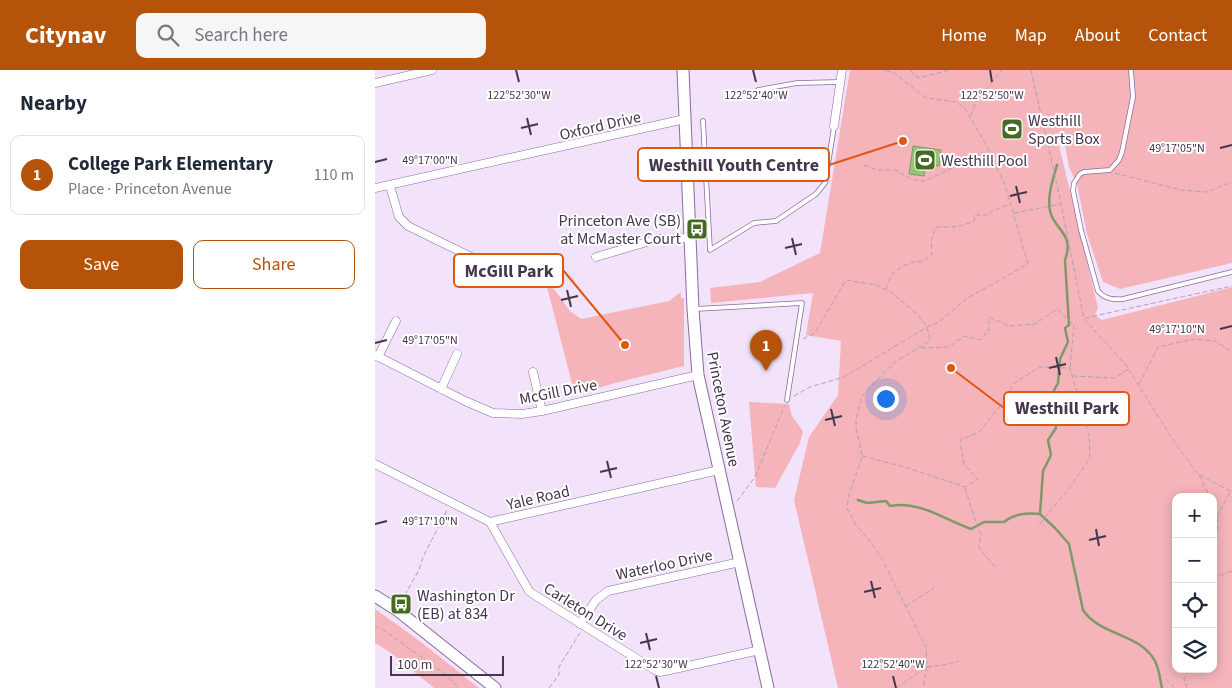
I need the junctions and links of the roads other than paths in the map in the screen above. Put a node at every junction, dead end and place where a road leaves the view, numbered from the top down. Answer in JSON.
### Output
{"nodes":[{"id":1,"x":432,"y":70,"type":"edge"},
{"id":2,"x":683,"y":70,"type":"edge"},
{"id":3,"x":842,"y":70,"type":"edge"},
{"id":4,"x":1131,"y":70,"type":"edge"},
{"id":5,"x":840,"y":82,"type":"junction"},
{"id":6,"x":375,"y":83,"type":"edge"},
{"id":7,"x":758,"y":90,"type":"dead end"},
{"id":8,"x":685,"y":119,"type":"junction"},
{"id":9,"x":703,"y":121,"type":"dead end"},
{"id":10,"x":834,"y":126,"type":"joint"},
{"id":11,"x":390,"y":186,"type":"junction"},
{"id":12,"x":375,"y":188,"type":"edge"},
{"id":13,"x":690,"y":238,"type":"junction"},
{"id":14,"x":596,"y":257,"type":"dead end"},
{"id":15,"x":500,"y":271,"type":"dead end"},
{"id":16,"x":1232,"y":272,"type":"edge"},
{"id":17,"x":693,"y":309,"type":"junction"},
{"id":18,"x":396,"y":321,"type":"dead end"},
{"id":19,"x":457,"y":354,"type":"dead end"},
{"id":20,"x":377,"y":356,"type":"edge"},
{"id":21,"x":533,"y":372,"type":"dead end"},
{"id":22,"x":698,"y":375,"type":"junction"},
{"id":23,"x":441,"y":389,"type":"junction"},
{"id":24,"x":787,"y":400,"type":"road end"},
{"id":25,"x":542,"y":411,"type":"junction"},
{"id":26,"x":375,"y":464,"type":"edge"},
{"id":27,"x":719,"y":470,"type":"junction"},
{"id":28,"x":490,"y":522,"type":"junction"},
{"id":29,"x":740,"y":562,"type":"junction"},
{"id":30,"x":375,"y":596,"type":"edge"},
{"id":31,"x":580,"y":624,"type":"junction"},
{"id":32,"x":761,"y":650,"type":"junction"},
{"id":33,"x":495,"y":688,"type":"edge"},
{"id":34,"x":769,"y":688,"type":"edge"}],
"edges":[{"from":1,"to":6,"type":"street"},
{"from":2,"to":8,"type":"street","name":"Princeton Avenue"},
{"from":3,"to":5,"type":"street"},
{"from":4,"to":16,"type":"lane"},
{"from":5,"to":7,"type":"lane"},
{"from":5,"to":10,"type":"street"},
{"from":8,"to":11,"type":"street","name":"Oxford Drive"},
{"from":8,"to":13,"type":"street","name":"Princeton Avenue"},
{"from":9,"to":10,"type":"lane"},
{"from":11,"to":12,"type":"street","name":"Oxford Drive"},
{"from":11,"to":15,"type":"street"},
{"from":13,"to":14,"type":"street"},
{"from":13,"to":17,"type":"street","name":"Princeton Avenue"},
{"from":17,"to":22,"type":"street","name":"Princeton Avenue"},
{"from":17,"to":24,"type":"lane"},
{"from":18,"to":20,"type":"street"},
{"from":19,"to":23,"type":"street"},
{"from":20,"to":23,"type":"street","name":"McGill Drive"},
{"from":21,"to":25,"type":"street"},
{"from":22,"to":25,"type":"street","name":"McGill Drive"},
{"from":22,"to":27,"type":"street","name":"Princeton Avenue"},
{"from":23,"to":25,"type":"street","name":"McGill Drive"},
{"from":26,"to":28,"type":"street","name":"Yale Road"},
{"from":27,"to":28,"type":"street","name":"Yale Road"},
{"from":27,"to":29,"type":"street","name":"Princeton Avenue"},
{"from":28,"to":31,"type":"street","name":"Carleton Drive"},
{"from":29,"to":31,"type":"street","name":"Waterloo Drive"},
{"from":29,"to":32,"type":"street","name":"Princeton Avenue"},
{"from":30,"to":33,"type":"street"},
{"from":31,"to":32,"type":"street","name":"Carleton Drive"},
{"from":32,"to":34,"type":"street","name":"Princeton Avenue"}]}
